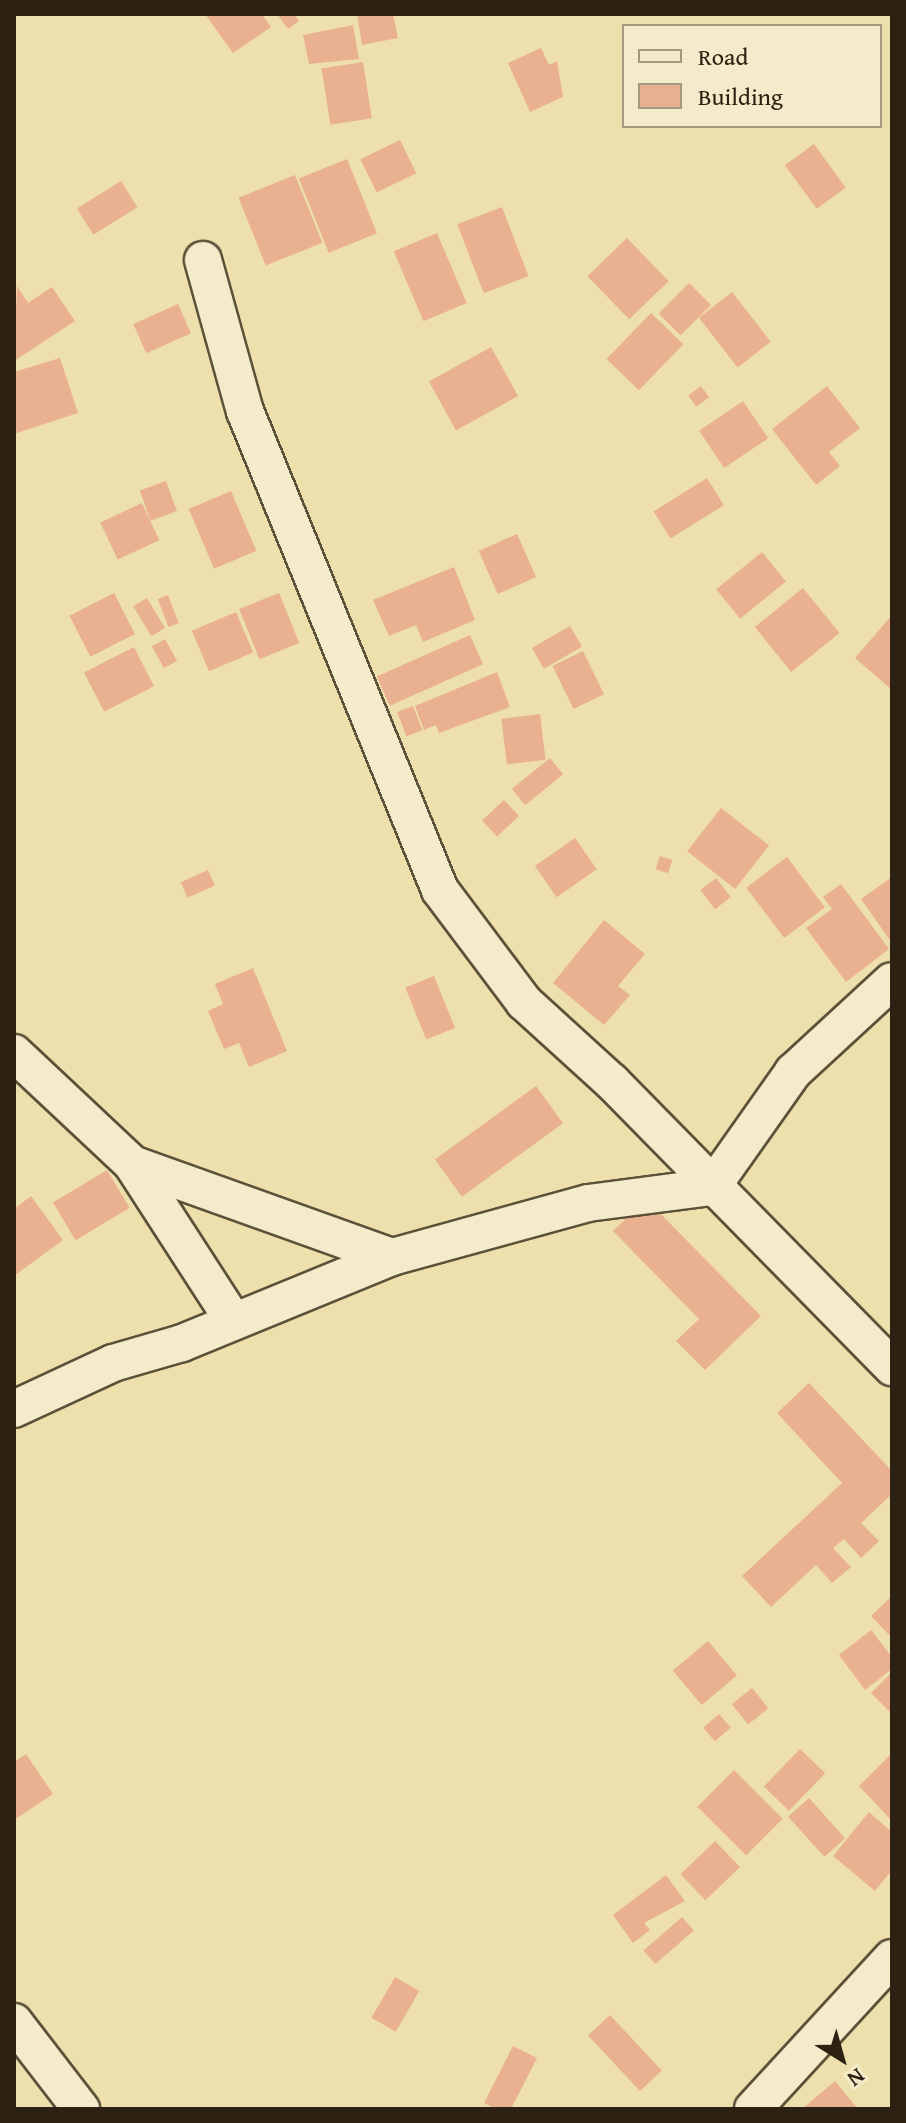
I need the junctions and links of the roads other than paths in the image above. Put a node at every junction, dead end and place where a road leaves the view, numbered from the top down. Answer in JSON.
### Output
{"nodes":[{"id":1,"x":203,"y":260,"type":"dead end"},
{"id":2,"x":892,"y":981,"type":"edge"},
{"id":3,"x":14,"y":1053,"type":"edge"},
{"id":4,"x":132,"y":1164,"type":"junction"},
{"id":5,"x":712,"y":1187,"type":"junction"},
{"id":6,"x":392,"y":1257,"type":"junction"},
{"id":7,"x":233,"y":1320,"type":"junction"},
{"id":8,"x":892,"y":1367,"type":"edge"},
{"id":9,"x":14,"y":1409,"type":"edge"},
{"id":10,"x":892,"y":1958,"type":"edge"},
{"id":11,"x":14,"y":2022,"type":"edge"},
{"id":12,"x":81,"y":2109,"type":"edge"},
{"id":13,"x":753,"y":2109,"type":"edge"}],
"edges":[{"from":1,"to":5,"type":"street"},
{"from":2,"to":5,"type":"street"},
{"from":3,"to":4,"type":"street"},
{"from":4,"to":6,"type":"street"},
{"from":4,"to":7,"type":"street"},
{"from":5,"to":6,"type":"street"},
{"from":5,"to":8,"type":"street"},
{"from":6,"to":7,"type":"street"},
{"from":7,"to":9,"type":"street"},
{"from":10,"to":13,"type":"street"},
{"from":11,"to":12,"type":"street"}]}
